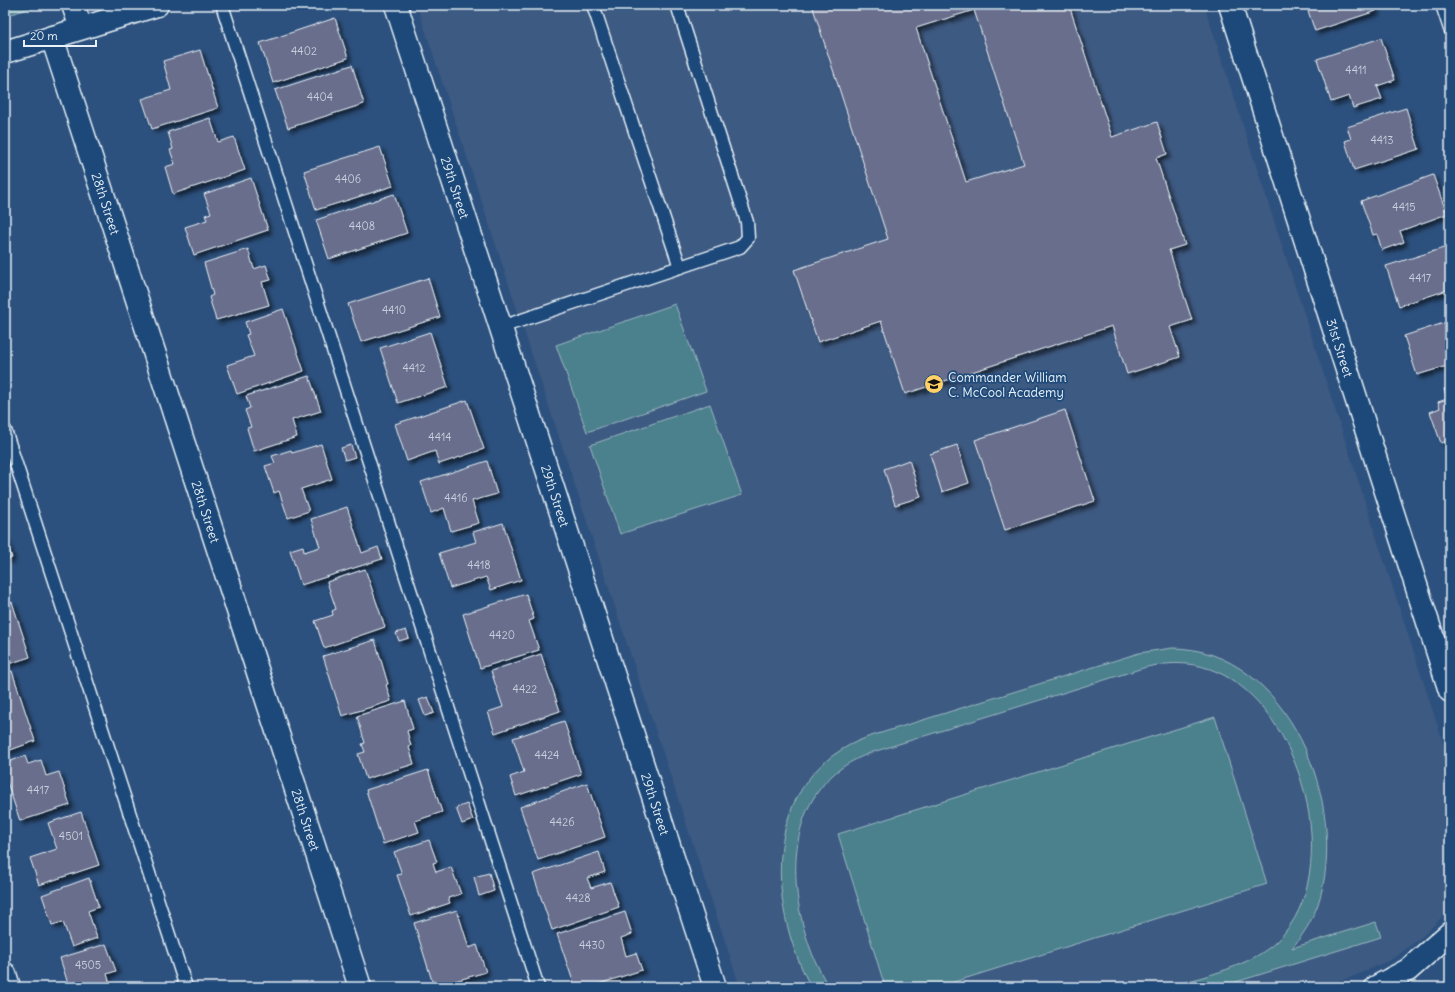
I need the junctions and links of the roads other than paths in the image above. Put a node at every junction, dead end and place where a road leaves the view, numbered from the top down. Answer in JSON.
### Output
{"nodes":[{"id":1,"x":73,"y":5,"type":"edge"},
{"id":2,"x":157,"y":5,"type":"edge"},
{"id":3,"x":222,"y":5,"type":"edge"},
{"id":4,"x":396,"y":5,"type":"edge"},
{"id":5,"x":593,"y":5,"type":"edge"},
{"id":6,"x":677,"y":5,"type":"edge"},
{"id":7,"x":1230,"y":5,"type":"edge"},
{"id":8,"x":1442,"y":5,"type":"edge"},
{"id":9,"x":81,"y":28,"type":"junction"},
{"id":10,"x":1450,"y":29,"type":"edge"},
{"id":11,"x":52,"y":37,"type":"junction"},
{"id":12,"x":5,"y":52,"type":"edge"},
{"id":13,"x":680,"y":267,"type":"junction"},
{"id":14,"x":501,"y":327,"type":"junction"},
{"id":15,"x":5,"y":430,"type":"edge"},
{"id":16,"x":1450,"y":691,"type":"edge"},
{"id":17,"x":1450,"y":933,"type":"edge"},
{"id":18,"x":5,"y":974,"type":"edge"},
{"id":19,"x":9,"y":987,"type":"edge"},
{"id":20,"x":186,"y":987,"type":"edge"},
{"id":21,"x":360,"y":987,"type":"edge"},
{"id":22,"x":538,"y":987,"type":"edge"},
{"id":23,"x":715,"y":987,"type":"edge"},
{"id":24,"x":1376,"y":987,"type":"edge"}],
"edges":[{"from":1,"to":9,"type":"street"},
{"from":2,"to":9,"type":"street"},
{"from":3,"to":22,"type":"lane"},
{"from":4,"to":14,"type":"street","name":"29th Street"},
{"from":5,"to":13,"type":"lane"},
{"from":6,"to":13,"type":"lane"},
{"from":7,"to":16,"type":"street","name":"31st Street"},
{"from":8,"to":10,"type":"lane"},
{"from":9,"to":11,"type":"street"},
{"from":11,"to":12,"type":"street"},
{"from":11,"to":21,"type":"street","name":"28th Street"},
{"from":13,"to":14,"type":"lane"},
{"from":14,"to":23,"type":"street","name":"29th Street"},
{"from":15,"to":20,"type":"lane"},
{"from":17,"to":24,"type":"street"},
{"from":18,"to":19,"type":"street"}]}
